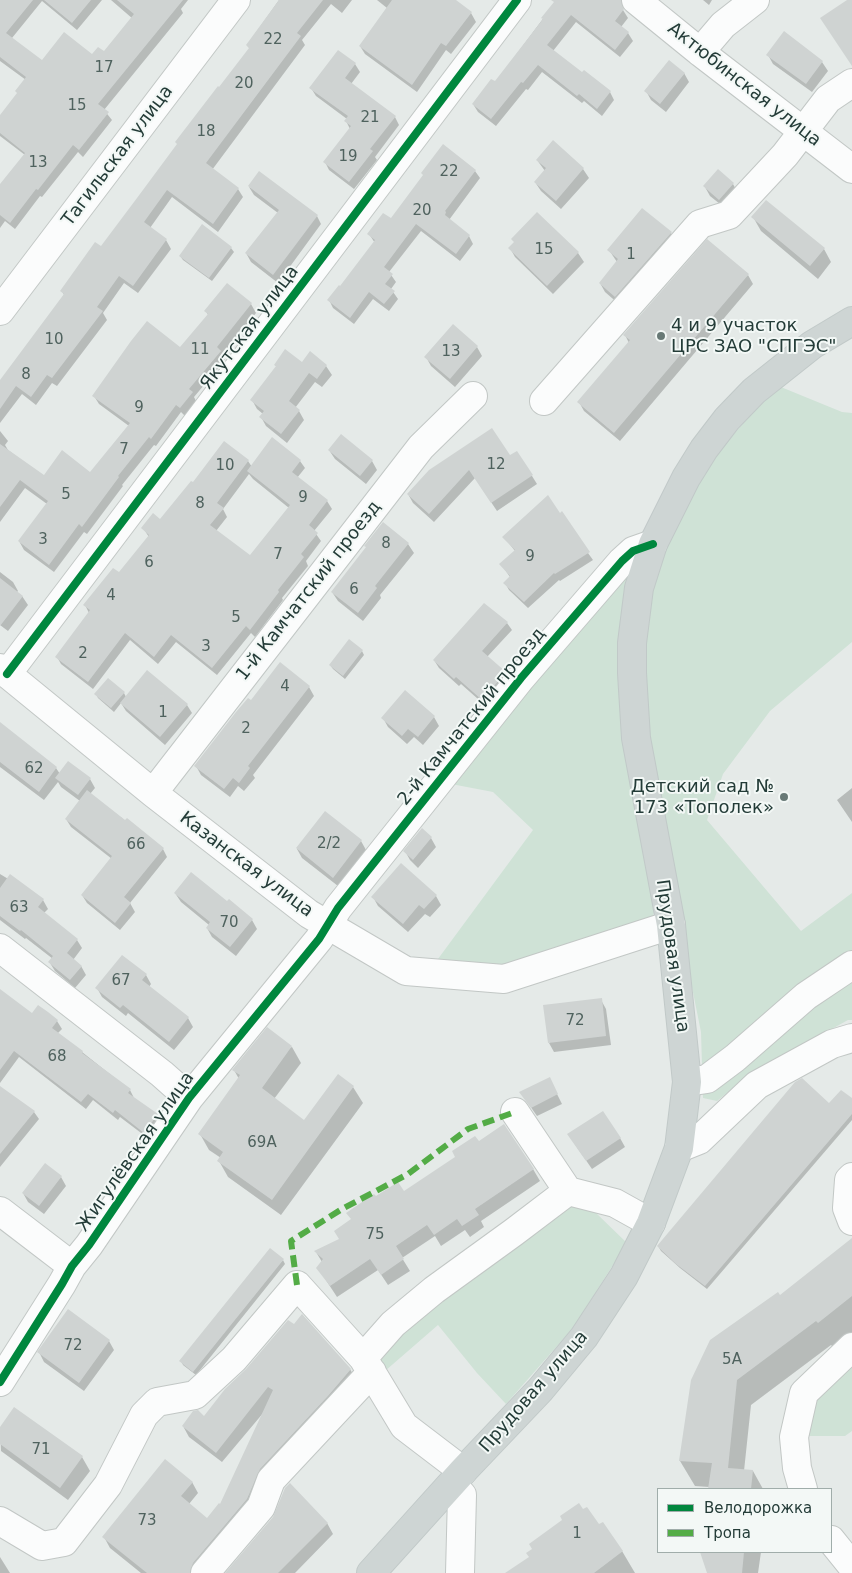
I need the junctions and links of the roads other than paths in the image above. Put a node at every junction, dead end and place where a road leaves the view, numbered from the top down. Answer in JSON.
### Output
{"nodes":[{"id":1,"x":236,"y":0,"type":"edge"},
{"id":2,"x":517,"y":0,"type":"edge"},
{"id":3,"x":636,"y":0,"type":"edge"},
{"id":4,"x":755,"y":0,"type":"edge"},
{"id":5,"x":700,"y":52,"type":"junction"},
{"id":6,"x":852,"y":83,"type":"edge"},
{"id":7,"x":802,"y":132,"type":"junction"},
{"id":8,"x":852,"y":169,"type":"edge"},
{"id":9,"x":0,"y":311,"type":"edge"},
{"id":10,"x":852,"y":320,"type":"edge"},
{"id":11,"x":473,"y":396,"type":"dead end"},
{"id":12,"x":544,"y":401,"type":"dead end"},
{"id":13,"x":653,"y":544,"type":"junction"},
{"id":14,"x":4,"y":671,"type":"edge"},
{"id":15,"x":153,"y":793,"type":"junction"},
{"id":16,"x":327,"y":925,"type":"junction"},
{"id":17,"x":671,"y":925,"type":"junction"},
{"id":18,"x":0,"y":948,"type":"edge"},
{"id":19,"x":852,"y":965,"type":"edge"},
{"id":20,"x":852,"y":1038,"type":"edge"},
{"id":21,"x":687,"y":1082,"type":"junction"},
{"id":22,"x":189,"y":1098,"type":"junction"},
{"id":23,"x":516,"y":1112,"type":"dead end"},
{"id":24,"x":679,"y":1148,"type":"junction"},
{"id":25,"x":852,"y":1177,"type":"edge"},
{"id":26,"x":568,"y":1190,"type":"junction"},
{"id":27,"x":0,"y":1211,"type":"edge"},
{"id":28,"x":850,"y":1214,"type":"edge"},
{"id":29,"x":651,"y":1223,"type":"junction"},
{"id":30,"x":72,"y":1266,"type":"junction"},
{"id":31,"x":852,"y":1347,"type":"edge"},
{"id":32,"x":368,"y":1365,"type":"junction"},
{"id":33,"x":0,"y":1382,"type":"edge"},
{"id":34,"x":457,"y":1477,"type":"junction"},
{"id":35,"x":803,"y":1488,"type":"edge"},
{"id":36,"x":0,"y":1521,"type":"edge"},
{"id":37,"x":832,"y":1541,"type":"edge"},
{"id":38,"x":852,"y":1566,"type":"edge"},
{"id":39,"x":205,"y":1573,"type":"edge"},
{"id":40,"x":371,"y":1573,"type":"edge"},
{"id":41,"x":460,"y":1573,"type":"edge"}],
"edges":[{"from":1,"to":9,"type":"street","name":"Тагильская улица"},
{"from":2,"to":14,"type":"street","name":"Якутская улица"},
{"from":3,"to":5,"type":"street","name":"Актюбинская улица"},
{"from":4,"to":5,"type":"street"},
{"from":5,"to":7,"type":"street","name":"Актюбинская улица"},
{"from":6,"to":7,"type":"street"},
{"from":7,"to":8,"type":"street","name":"Актюбинская улица"},
{"from":7,"to":12,"type":"street"},
{"from":10,"to":13,"type":"main road","name":"Прудовая улица"},
{"from":11,"to":15,"type":"street","name":"1-й Камчатский проезд"},
{"from":13,"to":16,"type":"street","name":"2-й Камчатский проезд"},
{"from":13,"to":17,"type":"main road","name":"Прудовая улица"},
{"from":14,"to":15,"type":"street","name":"Казанская улица"},
{"from":15,"to":16,"type":"street","name":"Казанская улица"},
{"from":16,"to":17,"type":"street","name":"Казанская улица"},
{"from":16,"to":22,"type":"street","name":"Жигулёвская улица"},
{"from":17,"to":21,"type":"main road","name":"Прудовая улица"},
{"from":18,"to":22,"type":"street"},
{"from":19,"to":21,"type":"street"},
{"from":20,"to":24,"type":"street"},
{"from":21,"to":24,"type":"main road","name":"Прудовая улица"},
{"from":22,"to":30,"type":"street","name":"Жигулёвская улица"},
{"from":23,"to":26,"type":"street"},
{"from":24,"to":29,"type":"main road","name":"Прудовая улица"},
{"from":25,"to":28,"type":"street"},
{"from":26,"to":29,"type":"street"},
{"from":26,"to":32,"type":"street"},
{"from":27,"to":30,"type":"street"},
{"from":29,"to":34,"type":"main road","name":"Прудовая улица"},
{"from":30,"to":33,"type":"street","name":"Жигулёвская улица"},
{"from":31,"to":35,"type":"street"},
{"from":32,"to":34,"type":"street"},
{"from":32,"to":36,"type":"street"},
{"from":32,"to":39,"type":"street"},
{"from":34,"to":40,"type":"main road","name":"Прудовая улица"},
{"from":34,"to":41,"type":"street"},
{"from":37,"to":38,"type":"street"}]}
